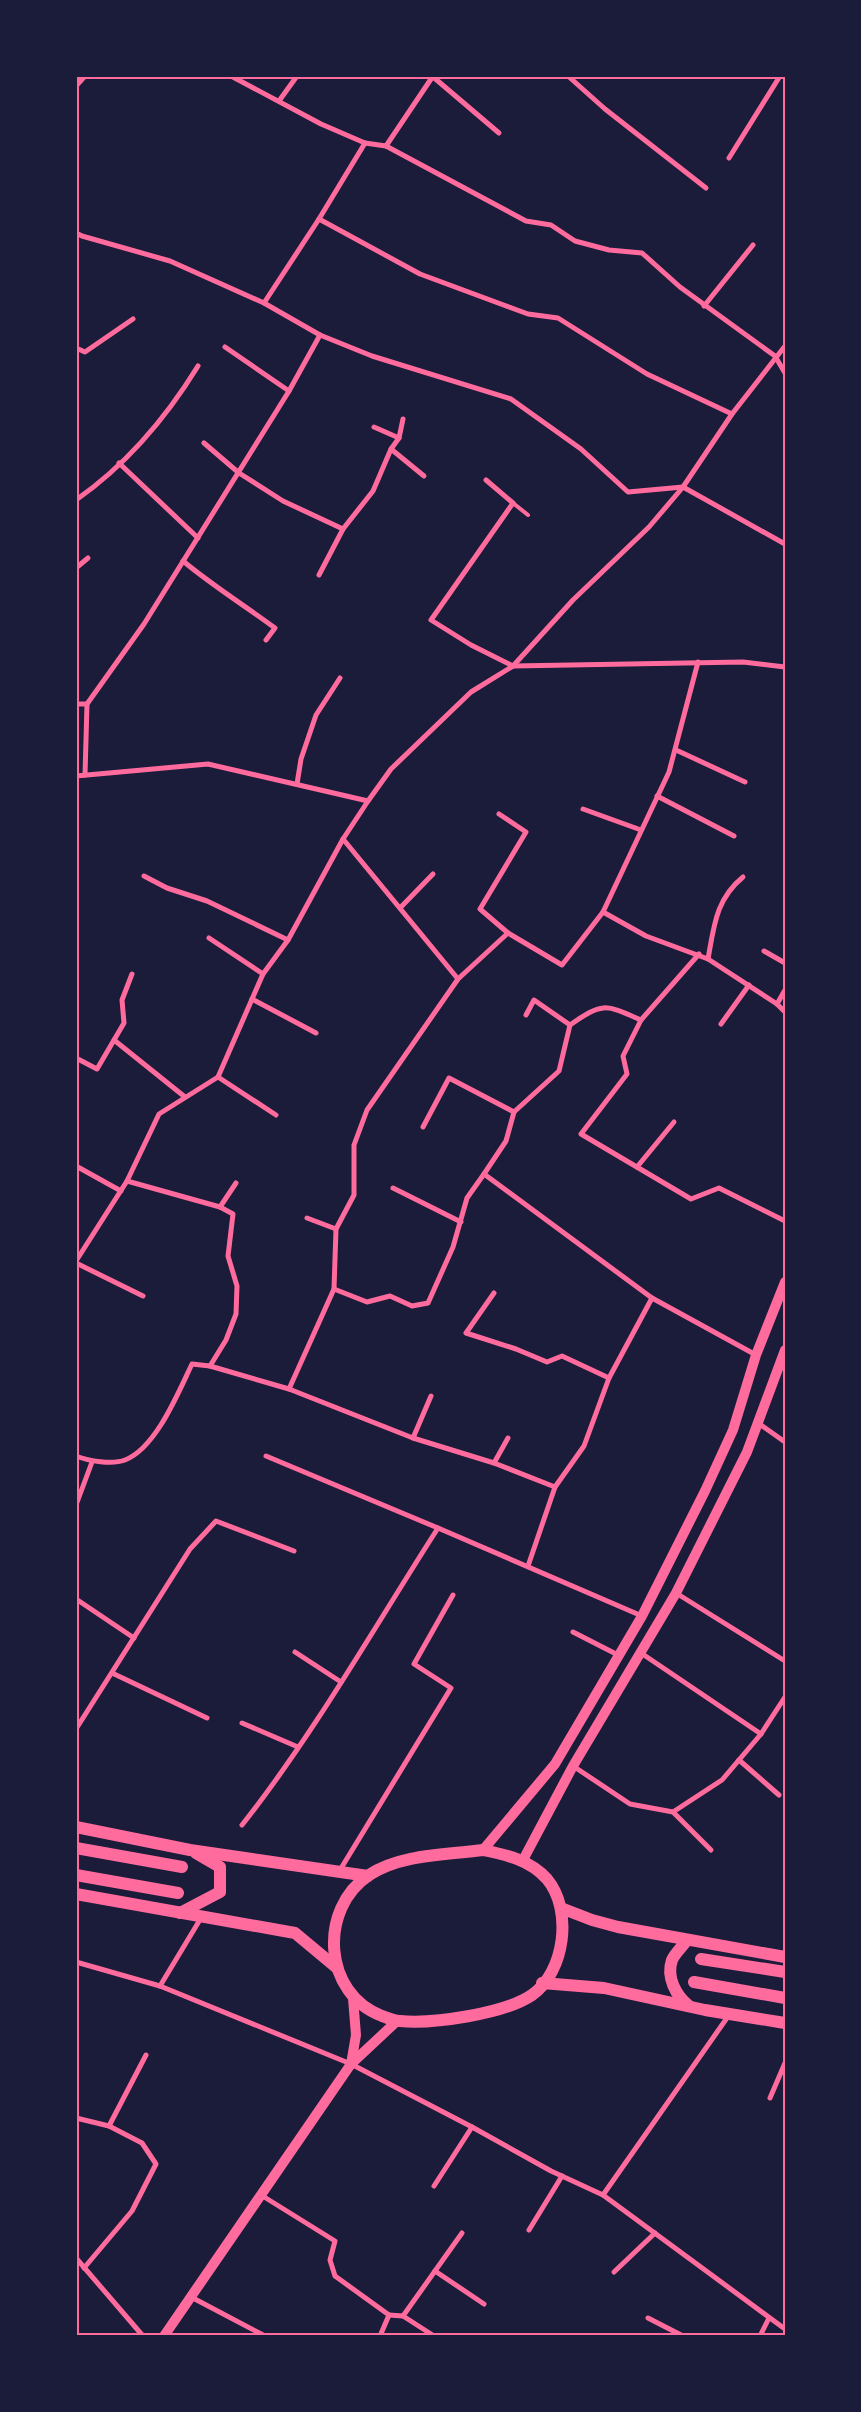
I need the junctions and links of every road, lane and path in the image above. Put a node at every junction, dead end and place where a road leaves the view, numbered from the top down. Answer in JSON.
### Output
{"nodes":[{"id":1,"x":85,"y":76,"type":"edge"},
{"id":2,"x":231,"y":76,"type":"edge"},
{"id":3,"x":298,"y":76,"type":"edge"},
{"id":4,"x":433,"y":76,"type":"edge"},
{"id":5,"x":568,"y":76,"type":"edge"},
{"id":6,"x":780,"y":76,"type":"edge"},
{"id":7,"x":76,"y":86,"type":"edge"},
{"id":8,"x":279,"y":101,"type":"junction"},
{"id":9,"x":499,"y":133,"type":"dead end"},
{"id":10,"x":365,"y":143,"type":"junction"},
{"id":11,"x":386,"y":146,"type":"junction"},
{"id":12,"x":729,"y":158,"type":"dead end"},
{"id":13,"x":706,"y":188,"type":"dead end"},
{"id":14,"x":319,"y":219,"type":"junction"},
{"id":15,"x":76,"y":233,"type":"edge"},
{"id":16,"x":753,"y":245,"type":"dead end"},
{"id":17,"x":264,"y":302,"type":"junction"},
{"id":18,"x":704,"y":306,"type":"junction"},
{"id":19,"x":133,"y":319,"type":"dead end"},
{"id":20,"x":320,"y":335,"type":"junction"},
{"id":21,"x":785,"y":346,"type":"edge"},
{"id":22,"x":225,"y":347,"type":"dead end"},
{"id":23,"x":76,"y":348,"type":"edge"},
{"id":24,"x":775,"y":356,"type":"junction"},
{"id":25,"x":198,"y":366,"type":"dead end"},
{"id":26,"x":785,"y":373,"type":"edge"},
{"id":27,"x":288,"y":391,"type":"junction"},
{"id":28,"x":732,"y":414,"type":"junction"},
{"id":29,"x":404,"y":419,"type":"dead end"},
{"id":30,"x":374,"y":427,"type":"dead end"},
{"id":31,"x":398,"y":438,"type":"junction"},
{"id":32,"x":204,"y":443,"type":"dead end"},
{"id":33,"x":391,"y":449,"type":"junction"},
{"id":34,"x":118,"y":464,"type":"junction"},
{"id":35,"x":239,"y":472,"type":"junction"},
{"id":36,"x":424,"y":476,"type":"dead end"},
{"id":37,"x":486,"y":480,"type":"dead end"},
{"id":38,"x":683,"y":487,"type":"junction"},
{"id":39,"x":76,"y":500,"type":"edge"},
{"id":40,"x":513,"y":503,"type":"junction"},
{"id":41,"x":528,"y":514,"type":"dead end"},
{"id":42,"x":342,"y":529,"type":"junction"},
{"id":43,"x":198,"y":538,"type":"junction"},
{"id":44,"x":785,"y":544,"type":"edge"},
{"id":45,"x":88,"y":558,"type":"dead end"},
{"id":46,"x":183,"y":562,"type":"junction"},
{"id":47,"x":76,"y":568,"type":"edge"},
{"id":48,"x":319,"y":575,"type":"dead end"},
{"id":49,"x":266,"y":640,"type":"dead end"},
{"id":50,"x":698,"y":662,"type":"junction"},
{"id":51,"x":513,"y":666,"type":"junction"},
{"id":52,"x":785,"y":667,"type":"edge"},
{"id":53,"x":340,"y":678,"type":"dead end"},
{"id":54,"x":76,"y":704,"type":"edge"},
{"id":55,"x":88,"y":704,"type":"junction"},
{"id":56,"x":676,"y":750,"type":"junction"},
{"id":57,"x":86,"y":775,"type":"junction"},
{"id":58,"x":76,"y":776,"type":"edge"},
{"id":59,"x":745,"y":782,"type":"dead end"},
{"id":60,"x":297,"y":784,"type":"junction"},
{"id":61,"x":657,"y":796,"type":"junction"},
{"id":62,"x":368,"y":802,"type":"junction"},
{"id":63,"x":583,"y":809,"type":"dead end"},
{"id":64,"x":499,"y":814,"type":"dead end"},
{"id":65,"x":640,"y":830,"type":"junction"},
{"id":66,"x":734,"y":836,"type":"dead end"},
{"id":67,"x":343,"y":839,"type":"junction"},
{"id":68,"x":433,"y":874,"type":"dead end"},
{"id":69,"x":144,"y":876,"type":"dead end"},
{"id":70,"x":743,"y":877,"type":"dead end"},
{"id":71,"x":400,"y":908,"type":"junction"},
{"id":72,"x":603,"y":912,"type":"junction"},
{"id":73,"x":508,"y":933,"type":"junction"},
{"id":74,"x":209,"y":938,"type":"dead end"},
{"id":75,"x":288,"y":940,"type":"junction"},
{"id":76,"x":764,"y":951,"type":"dead end"},
{"id":77,"x":699,"y":954,"type":"junction"},
{"id":78,"x":708,"y":959,"type":"junction"},
{"id":79,"x":785,"y":963,"type":"edge"},
{"id":80,"x":132,"y":974,"type":"dead end"},
{"id":81,"x":263,"y":974,"type":"junction"},
{"id":82,"x":458,"y":979,"type":"junction"},
{"id":83,"x":749,"y":986,"type":"junction"},
{"id":84,"x":785,"y":990,"type":"edge"},
{"id":85,"x":252,"y":999,"type":"junction"},
{"id":86,"x":777,"y":1004,"type":"junction"},
{"id":87,"x":785,"y":1012,"type":"edge"},
{"id":88,"x":526,"y":1015,"type":"dead end"},
{"id":89,"x":641,"y":1020,"type":"junction"},
{"id":90,"x":722,"y":1024,"type":"dead end"},
{"id":91,"x":570,"y":1025,"type":"junction"},
{"id":92,"x":316,"y":1033,"type":"dead end"},
{"id":93,"x":114,"y":1040,"type":"junction"},
{"id":94,"x":76,"y":1058,"type":"edge"},
{"id":95,"x":218,"y":1077,"type":"junction"},
{"id":96,"x":185,"y":1098,"type":"junction"},
{"id":97,"x":514,"y":1112,"type":"junction"},
{"id":98,"x":276,"y":1115,"type":"dead end"},
{"id":99,"x":674,"y":1122,"type":"dead end"},
{"id":100,"x":423,"y":1127,"type":"dead end"},
{"id":101,"x":76,"y":1166,"type":"edge"},
{"id":102,"x":637,"y":1167,"type":"junction"},
{"id":103,"x":484,"y":1174,"type":"junction"},
{"id":104,"x":127,"y":1181,"type":"junction"},
{"id":105,"x":236,"y":1183,"type":"dead end"},
{"id":106,"x":393,"y":1188,"type":"dead end"},
{"id":107,"x":120,"y":1190,"type":"junction"},
{"id":108,"x":220,"y":1206,"type":"junction"},
{"id":109,"x":307,"y":1218,"type":"dead end"},
{"id":110,"x":785,"y":1221,"type":"edge"},
{"id":111,"x":461,"y":1222,"type":"junction"},
{"id":112,"x":336,"y":1229,"type":"junction"},
{"id":113,"x":76,"y":1262,"type":"edge"},
{"id":114,"x":785,"y":1282,"type":"edge"},
{"id":115,"x":334,"y":1289,"type":"junction"},
{"id":116,"x":494,"y":1293,"type":"dead end"},
{"id":117,"x":143,"y":1296,"type":"dead end"},
{"id":118,"x":652,"y":1298,"type":"junction"},
{"id":119,"x":785,"y":1350,"type":"edge"},
{"id":120,"x":756,"y":1355,"type":"junction"},
{"id":121,"x":210,"y":1366,"type":"junction"},
{"id":122,"x":609,"y":1378,"type":"junction"},
{"id":123,"x":288,"y":1389,"type":"junction"},
{"id":124,"x":431,"y":1396,"type":"dead end"},
{"id":125,"x":758,"y":1422,"type":"junction"},
{"id":126,"x":413,"y":1438,"type":"junction"},
{"id":127,"x":508,"y":1438,"type":"dead end"},
{"id":128,"x":785,"y":1442,"type":"edge"},
{"id":129,"x":76,"y":1456,"type":"edge"},
{"id":130,"x":266,"y":1456,"type":"dead end"},
{"id":131,"x":92,"y":1462,"type":"junction"},
{"id":132,"x":494,"y":1463,"type":"junction"},
{"id":133,"x":555,"y":1487,"type":"junction"},
{"id":134,"x":76,"y":1505,"type":"edge"},
{"id":135,"x":438,"y":1528,"type":"junction"},
{"id":136,"x":294,"y":1551,"type":"dead end"},
{"id":137,"x":528,"y":1566,"type":"junction"},
{"id":138,"x":676,"y":1593,"type":"junction"},
{"id":139,"x":453,"y":1595,"type":"dead end"},
{"id":140,"x":76,"y":1599,"type":"edge"},
{"id":141,"x":642,"y":1616,"type":"junction"},
{"id":142,"x":573,"y":1632,"type":"dead end"},
{"id":143,"x":134,"y":1638,"type":"junction"},
{"id":144,"x":295,"y":1652,"type":"dead end"},
{"id":145,"x":641,"y":1653,"type":"junction"},
{"id":146,"x":620,"y":1656,"type":"junction"},
{"id":147,"x":785,"y":1661,"type":"edge"},
{"id":148,"x":112,"y":1673,"type":"junction"},
{"id":149,"x":340,"y":1682,"type":"junction"},
{"id":150,"x":785,"y":1697,"type":"edge"},
{"id":151,"x":207,"y":1718,"type":"dead end"},
{"id":152,"x":242,"y":1723,"type":"dead end"},
{"id":153,"x":76,"y":1729,"type":"edge"},
{"id":154,"x":761,"y":1734,"type":"junction"},
{"id":155,"x":298,"y":1747,"type":"junction"},
{"id":156,"x":739,"y":1760,"type":"junction"},
{"id":157,"x":573,"y":1766,"type":"junction"},
{"id":158,"x":779,"y":1795,"type":"dead end"},
{"id":159,"x":673,"y":1812,"type":"junction"},
{"id":160,"x":242,"y":1825,"type":"dead end"},
{"id":161,"x":76,"y":1827,"type":"edge"},
{"id":162,"x":76,"y":1848,"type":"edge"},
{"id":163,"x":190,"y":1850,"type":"junction"},
{"id":164,"x":483,"y":1850,"type":"junction"},
{"id":165,"x":711,"y":1850,"type":"dead end"},
{"id":166,"x":523,"y":1860,"type":"junction"},
{"id":167,"x":182,"y":1867,"type":"dead end"},
{"id":168,"x":340,"y":1870,"type":"junction"},
{"id":169,"x":76,"y":1876,"type":"edge"},
{"id":170,"x":368,"y":1876,"type":"junction"},
{"id":171,"x":178,"y":1893,"type":"dead end"},
{"id":172,"x":76,"y":1894,"type":"edge"},
{"id":173,"x":561,"y":1908,"type":"junction"},
{"id":174,"x":180,"y":1913,"type":"junction"},
{"id":175,"x":202,"y":1917,"type":"junction"},
{"id":176,"x":687,"y":1940,"type":"junction"},
{"id":177,"x":785,"y":1957,"type":"edge"},
{"id":178,"x":701,"y":1959,"type":"dead end"},
{"id":179,"x":76,"y":1962,"type":"edge"},
{"id":180,"x":337,"y":1968,"type":"junction"},
{"id":181,"x":785,"y":1972,"type":"edge"},
{"id":182,"x":694,"y":1982,"type":"dead end"},
{"id":183,"x":542,"y":1983,"type":"junction"},
{"id":184,"x":160,"y":1986,"type":"junction"},
{"id":185,"x":353,"y":1998,"type":"junction"},
{"id":186,"x":785,"y":1998,"type":"edge"},
{"id":187,"x":689,"y":2006,"type":"junction"},
{"id":188,"x":730,"y":2014,"type":"junction"},
{"id":189,"x":397,"y":2021,"type":"junction"},
{"id":190,"x":785,"y":2023,"type":"edge"},
{"id":191,"x":146,"y":2056,"type":"dead end"},
{"id":192,"x":785,"y":2062,"type":"edge"},
{"id":193,"x":351,"y":2064,"type":"junction"},
{"id":194,"x":770,"y":2098,"type":"dead end"},
{"id":195,"x":76,"y":2118,"type":"edge"},
{"id":196,"x":109,"y":2126,"type":"junction"},
{"id":197,"x":472,"y":2127,"type":"junction"},
{"id":198,"x":562,"y":2176,"type":"junction"},
{"id":199,"x":434,"y":2186,"type":"dead end"},
{"id":200,"x":603,"y":2194,"type":"junction"},
{"id":201,"x":261,"y":2195,"type":"junction"},
{"id":202,"x":529,"y":2230,"type":"dead end"},
{"id":203,"x":462,"y":2233,"type":"dead end"},
{"id":204,"x":655,"y":2233,"type":"junction"},
{"id":205,"x":76,"y":2258,"type":"edge"},
{"id":206,"x":84,"y":2268,"type":"junction"},
{"id":207,"x":435,"y":2271,"type":"junction"},
{"id":208,"x":614,"y":2272,"type":"dead end"},
{"id":209,"x":191,"y":2297,"type":"junction"},
{"id":210,"x":484,"y":2304,"type":"dead end"},
{"id":211,"x":389,"y":2315,"type":"junction"},
{"id":212,"x":404,"y":2316,"type":"junction"},
{"id":213,"x":648,"y":2318,"type":"dead end"},
{"id":214,"x":769,"y":2318,"type":"junction"},
{"id":215,"x":785,"y":2329,"type":"edge"},
{"id":216,"x":143,"y":2336,"type":"edge"},
{"id":217,"x":164,"y":2336,"type":"edge"},
{"id":218,"x":265,"y":2336,"type":"edge"},
{"id":219,"x":380,"y":2336,"type":"edge"},
{"id":220,"x":434,"y":2336,"type":"edge"},
{"id":221,"x":684,"y":2336,"type":"edge"},
{"id":222,"x":760,"y":2336,"type":"edge"}],
"edges":[{"from":1,"to":7,"type":"street"},
{"from":2,"to":8,"type":"street"},
{"from":3,"to":8,"type":"street"},
{"from":4,"to":9,"type":"street"},
{"from":4,"to":11,"type":"street"},
{"from":5,"to":13,"type":"street"},
{"from":6,"to":12,"type":"street"},
{"from":8,"to":10,"type":"street"},
{"from":10,"to":11,"type":"street"},
{"from":10,"to":14,"type":"street"},
{"from":11,"to":18,"type":"street"},
{"from":14,"to":17,"type":"street"},
{"from":14,"to":28,"type":"street"},
{"from":15,"to":17,"type":"street"},
{"from":16,"to":18,"type":"street"},
{"from":17,"to":20,"type":"street"},
{"from":18,"to":24,"type":"street"},
{"from":19,"to":23,"type":"street"},
{"from":20,"to":27,"type":"street"},
{"from":20,"to":38,"type":"street"},
{"from":21,"to":24,"type":"street"},
{"from":22,"to":27,"type":"street"},
{"from":24,"to":26,"type":"street"},
{"from":24,"to":28,"type":"street"},
{"from":25,"to":34,"type":"street"},
{"from":27,"to":35,"type":"street"},
{"from":28,"to":38,"type":"street"},
{"from":29,"to":31,"type":"street"},
{"from":30,"to":31,"type":"street"},
{"from":31,"to":33,"type":"street"},
{"from":32,"to":35,"type":"street"},
{"from":33,"to":36,"type":"street"},
{"from":33,"to":42,"type":"street"},
{"from":34,"to":39,"type":"street"},
{"from":34,"to":43,"type":"street"},
{"from":35,"to":42,"type":"street"},
{"from":35,"to":43,"type":"street"},
{"from":37,"to":40,"type":"street"},
{"from":38,"to":44,"type":"street"},
{"from":38,"to":51,"type":"street"},
{"from":40,"to":41,"type":"lane"},
{"from":40,"to":51,"type":"street"},
{"from":42,"to":48,"type":"street"},
{"from":43,"to":46,"type":"street"},
{"from":45,"to":47,"type":"street"},
{"from":46,"to":49,"type":"street"},
{"from":46,"to":55,"type":"street"},
{"from":50,"to":51,"type":"street"},
{"from":50,"to":52,"type":"street"},
{"from":50,"to":56,"type":"street"},
{"from":51,"to":62,"type":"street"},
{"from":53,"to":60,"type":"street"},
{"from":54,"to":55,"type":"street"},
{"from":55,"to":57,"type":"street"},
{"from":56,"to":59,"type":"street"},
{"from":56,"to":61,"type":"street"},
{"from":57,"to":58,"type":"street"},
{"from":57,"to":60,"type":"street"},
{"from":60,"to":62,"type":"street"},
{"from":61,"to":65,"type":"street"},
{"from":61,"to":66,"type":"street"},
{"from":62,"to":67,"type":"street"},
{"from":63,"to":65,"type":"street"},
{"from":64,"to":73,"type":"street"},
{"from":65,"to":72,"type":"street"},
{"from":67,"to":71,"type":"street"},
{"from":67,"to":75,"type":"street"},
{"from":68,"to":71,"type":"street"},
{"from":69,"to":75,"type":"street"},
{"from":70,"to":78,"type":"street"},
{"from":71,"to":82,"type":"street"},
{"from":72,"to":73,"type":"street"},
{"from":72,"to":77,"type":"street"},
{"from":73,"to":82,"type":"street"},
{"from":74,"to":81,"type":"street"},
{"from":75,"to":81,"type":"street"},
{"from":76,"to":79,"type":"street"},
{"from":77,"to":78,"type":"street"},
{"from":77,"to":89,"type":"street"},
{"from":78,"to":83,"type":"street"},
{"from":80,"to":93,"type":"street"},
{"from":81,"to":85,"type":"street"},
{"from":82,"to":112,"type":"street"},
{"from":83,"to":86,"type":"street"},
{"from":83,"to":90,"type":"street"},
{"from":84,"to":86,"type":"street"},
{"from":85,"to":92,"type":"street"},
{"from":85,"to":95,"type":"street"},
{"from":86,"to":87,"type":"street"},
{"from":88,"to":91,"type":"street"},
{"from":89,"to":91,"type":"street"},
{"from":89,"to":102,"type":"street"},
{"from":91,"to":97,"type":"street"},
{"from":93,"to":94,"type":"street"},
{"from":93,"to":96,"type":"street"},
{"from":95,"to":96,"type":"street"},
{"from":95,"to":98,"type":"street"},
{"from":96,"to":104,"type":"street"},
{"from":97,"to":100,"type":"street"},
{"from":97,"to":103,"type":"street"},
{"from":99,"to":102,"type":"street"},
{"from":101,"to":107,"type":"street"},
{"from":102,"to":110,"type":"street"},
{"from":103,"to":111,"type":"street"},
{"from":103,"to":118,"type":"street"},
{"from":104,"to":107,"type":"street"},
{"from":104,"to":108,"type":"street"},
{"from":105,"to":108,"type":"street"},
{"from":106,"to":111,"type":"street"},
{"from":107,"to":113,"type":"street"},
{"from":108,"to":121,"type":"street"},
{"from":109,"to":112,"type":"street"},
{"from":111,"to":115,"type":"street"},
{"from":112,"to":115,"type":"street"},
{"from":113,"to":117,"type":"street"},
{"from":114,"to":120,"type":"main road"},
{"from":115,"to":123,"type":"street"},
{"from":116,"to":122,"type":"street"},
{"from":118,"to":120,"type":"street"},
{"from":118,"to":122,"type":"street"},
{"from":119,"to":125,"type":"main road"},
{"from":120,"to":141,"type":"main road"},
{"from":121,"to":123,"type":"street"},
{"from":121,"to":131,"type":"street"},
{"from":122,"to":133,"type":"street"},
{"from":123,"to":126,"type":"street"},
{"from":124,"to":126,"type":"street"},
{"from":125,"to":128,"type":"street"},
{"from":125,"to":138,"type":"main road"},
{"from":126,"to":132,"type":"street"},
{"from":127,"to":132,"type":"street"},
{"from":129,"to":131,"type":"street"},
{"from":130,"to":135,"type":"street"},
{"from":131,"to":134,"type":"street"},
{"from":132,"to":133,"type":"street"},
{"from":133,"to":137,"type":"street"},
{"from":135,"to":137,"type":"street"},
{"from":135,"to":149,"type":"street"},
{"from":136,"to":143,"type":"street"},
{"from":137,"to":141,"type":"street"},
{"from":138,"to":145,"type":"main road"},
{"from":138,"to":147,"type":"street"},
{"from":139,"to":168,"type":"street"},
{"from":140,"to":143,"type":"street"},
{"from":141,"to":146,"type":"main road"},
{"from":142,"to":146,"type":"street"},
{"from":143,"to":148,"type":"street"},
{"from":144,"to":149,"type":"street"},
{"from":145,"to":154,"type":"street"},
{"from":145,"to":157,"type":"main road"},
{"from":146,"to":164,"type":"main road"},
{"from":148,"to":151,"type":"street"},
{"from":148,"to":153,"type":"street"},
{"from":149,"to":155,"type":"street"},
{"from":150,"to":154,"type":"street"},
{"from":152,"to":155,"type":"street"},
{"from":154,"to":156,"type":"street"},
{"from":155,"to":160,"type":"street"},
{"from":156,"to":158,"type":"street"},
{"from":156,"to":159,"type":"street"},
{"from":157,"to":159,"type":"street"},
{"from":157,"to":166,"type":"main road"},
{"from":159,"to":165,"type":"street"},
{"from":161,"to":163,"type":"main road"},
{"from":162,"to":167,"type":"main road"},
{"from":163,"to":168,"type":"main road"},
{"from":163,"to":174,"type":"main road"},
{"from":164,"to":166,"type":"main road"},
{"from":164,"to":170,"type":"main road"},
{"from":166,"to":173,"type":"main road"},
{"from":168,"to":170,"type":"main road"},
{"from":169,"to":171,"type":"main road"},
{"from":170,"to":180,"type":"main road"},
{"from":172,"to":174,"type":"main road"},
{"from":173,"to":176,"type":"main road"},
{"from":173,"to":183,"type":"main road"},
{"from":174,"to":175,"type":"main road"},
{"from":175,"to":180,"type":"main road"},
{"from":175,"to":184,"type":"street"},
{"from":176,"to":177,"type":"main road"},
{"from":176,"to":187,"type":"main road"},
{"from":178,"to":181,"type":"main road"},
{"from":179,"to":184,"type":"street"},
{"from":180,"to":185,"type":"main road"},
{"from":182,"to":186,"type":"main road"},
{"from":183,"to":187,"type":"main road"},
{"from":183,"to":189,"type":"main road"},
{"from":184,"to":193,"type":"street"},
{"from":185,"to":189,"type":"main road"},
{"from":185,"to":193,"type":"main road"},
{"from":187,"to":188,"type":"main road"},
{"from":188,"to":190,"type":"main road"},
{"from":188,"to":200,"type":"street"},
{"from":189,"to":193,"type":"main road"},
{"from":191,"to":196,"type":"street"},
{"from":192,"to":194,"type":"street"},
{"from":193,"to":197,"type":"street"},
{"from":193,"to":201,"type":"main road"},
{"from":195,"to":196,"type":"street"},
{"from":196,"to":206,"type":"street"},
{"from":197,"to":198,"type":"street"},
{"from":197,"to":199,"type":"street"},
{"from":198,"to":200,"type":"street"},
{"from":198,"to":202,"type":"street"},
{"from":200,"to":204,"type":"street"},
{"from":201,"to":209,"type":"main road"},
{"from":201,"to":211,"type":"street"},
{"from":203,"to":207,"type":"street"},
{"from":204,"to":208,"type":"street"},
{"from":204,"to":214,"type":"street"},
{"from":205,"to":206,"type":"street"},
{"from":206,"to":216,"type":"street"},
{"from":207,"to":210,"type":"street"},
{"from":207,"to":212,"type":"street"},
{"from":209,"to":217,"type":"main road"},
{"from":209,"to":218,"type":"street"},
{"from":211,"to":212,"type":"street"},
{"from":211,"to":219,"type":"street"},
{"from":212,"to":220,"type":"street"},
{"from":213,"to":221,"type":"street"},
{"from":214,"to":215,"type":"street"},
{"from":214,"to":222,"type":"street"}]}
